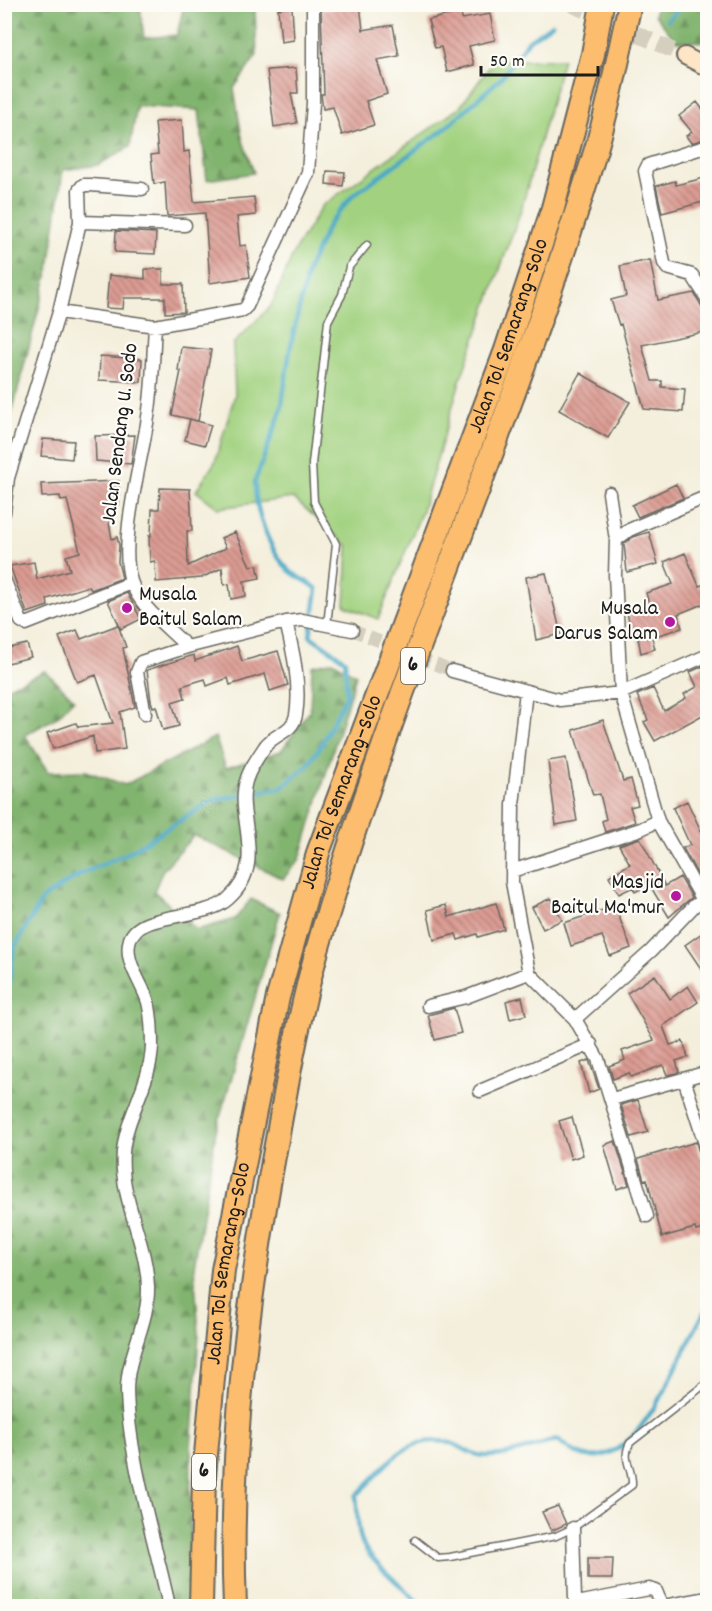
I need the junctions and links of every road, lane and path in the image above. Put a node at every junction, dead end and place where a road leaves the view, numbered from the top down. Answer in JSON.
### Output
{"nodes":[{"id":1,"x":313,"y":4,"type":"edge"},
{"id":2,"x":602,"y":4,"type":"edge"},
{"id":3,"x":630,"y":4,"type":"edge"},
{"id":4,"x":685,"y":56,"type":"tunnel mouth"},
{"id":5,"x":708,"y":68,"type":"edge"},
{"id":6,"x":708,"y":146,"type":"edge"},
{"id":7,"x":142,"y":189,"type":"dead end"},
{"id":8,"x":80,"y":222,"type":"junction"},
{"id":9,"x":185,"y":225,"type":"dead end"},
{"id":10,"x":367,"y":245,"type":"dead end"},
{"id":11,"x":708,"y":300,"type":"edge"},
{"id":12,"x":59,"y":312,"type":"junction"},
{"id":13,"x":155,"y":326,"type":"junction"},
{"id":14,"x":708,"y":486,"type":"edge"},
{"id":15,"x":609,"y":493,"type":"dead end"},
{"id":16,"x":704,"y":500,"type":"edge"},
{"id":17,"x":4,"y":513,"type":"edge"},
{"id":18,"x":616,"y":540,"type":"junction"},
{"id":19,"x":4,"y":579,"type":"edge"},
{"id":20,"x":131,"y":583,"type":"junction"},
{"id":21,"x":286,"y":622,"type":"junction"},
{"id":22,"x":323,"y":624,"type":"junction"},
{"id":23,"x":352,"y":630,"type":"tunnel mouth"},
{"id":24,"x":188,"y":647,"type":"junction"},
{"id":25,"x":708,"y":655,"type":"edge"},
{"id":26,"x":452,"y":671,"type":"tunnel mouth"},
{"id":27,"x":526,"y":691,"type":"junction"},
{"id":28,"x":621,"y":693,"type":"junction"},
{"id":29,"x":145,"y":714,"type":"dead end"},
{"id":30,"x":658,"y":821,"type":"junction"},
{"id":31,"x":512,"y":871,"type":"junction"},
{"id":32,"x":706,"y":901,"type":"edge"},
{"id":33,"x":530,"y":973,"type":"junction"},
{"id":34,"x":428,"y":1006,"type":"dead end"},
{"id":35,"x":575,"y":1019,"type":"junction"},
{"id":36,"x":591,"y":1044,"type":"junction"},
{"id":37,"x":708,"y":1072,"type":"edge"},
{"id":38,"x":684,"y":1078,"type":"junction"},
{"id":39,"x":480,"y":1091,"type":"dead end"},
{"id":40,"x":612,"y":1099,"type":"junction"},
{"id":41,"x":708,"y":1153,"type":"edge"},
{"id":42,"x":647,"y":1216,"type":"dead end"},
{"id":43,"x":708,"y":1382,"type":"edge"},
{"id":44,"x":573,"y":1528,"type":"junction"},
{"id":45,"x":415,"y":1540,"type":"dead end"},
{"id":46,"x":708,"y":1598,"type":"edge"},
{"id":47,"x":169,"y":1606,"type":"edge"},
{"id":48,"x":201,"y":1606,"type":"edge"},
{"id":49,"x":235,"y":1606,"type":"edge"},
{"id":50,"x":663,"y":1606,"type":"edge"}],
"edges":[{"from":1,"to":13,"type":"street","name":"Jalan Sendang U. Sodo"},
{"from":2,"to":48,"type":"highway","name":"Jalan Tol Semarang–Solo","number":"6"},
{"from":3,"to":49,"type":"highway","name":"Jalan Tol Semarang–Solo","number":"6"},
{"from":4,"to":5,"type":"street"},
{"from":6,"to":11,"type":"street"},
{"from":7,"to":8,"type":"street"},
{"from":8,"to":9,"type":"street"},
{"from":8,"to":12,"type":"street"},
{"from":10,"to":22,"type":"lane"},
{"from":12,"to":13,"type":"street"},
{"from":12,"to":17,"type":"street"},
{"from":13,"to":20,"type":"street","name":"Jalan Sendang U. Sodo"},
{"from":14,"to":16,"type":"street"},
{"from":15,"to":18,"type":"street"},
{"from":16,"to":18,"type":"street"},
{"from":18,"to":28,"type":"street"},
{"from":19,"to":20,"type":"street"},
{"from":20,"to":24,"type":"street"},
{"from":21,"to":22,"type":"street"},
{"from":21,"to":24,"type":"street"},
{"from":21,"to":47,"type":"street"},
{"from":22,"to":23,"type":"street"},
{"from":24,"to":29,"type":"street"},
{"from":25,"to":28,"type":"street"},
{"from":26,"to":27,"type":"street"},
{"from":27,"to":28,"type":"street"},
{"from":27,"to":31,"type":"street"},
{"from":28,"to":30,"type":"street"},
{"from":30,"to":31,"type":"street"},
{"from":30,"to":32,"type":"street"},
{"from":31,"to":33,"type":"street"},
{"from":32,"to":35,"type":"street"},
{"from":33,"to":34,"type":"street"},
{"from":33,"to":35,"type":"street"},
{"from":35,"to":36,"type":"street"},
{"from":36,"to":39,"type":"street"},
{"from":36,"to":40,"type":"street"},
{"from":37,"to":38,"type":"street"},
{"from":38,"to":40,"type":"street"},
{"from":38,"to":41,"type":"street"},
{"from":40,"to":42,"type":"street"},
{"from":43,"to":44,"type":"lane"},
{"from":44,"to":45,"type":"lane"},
{"from":44,"to":50,"type":"street"},
{"from":46,"to":50,"type":"street"}]}
